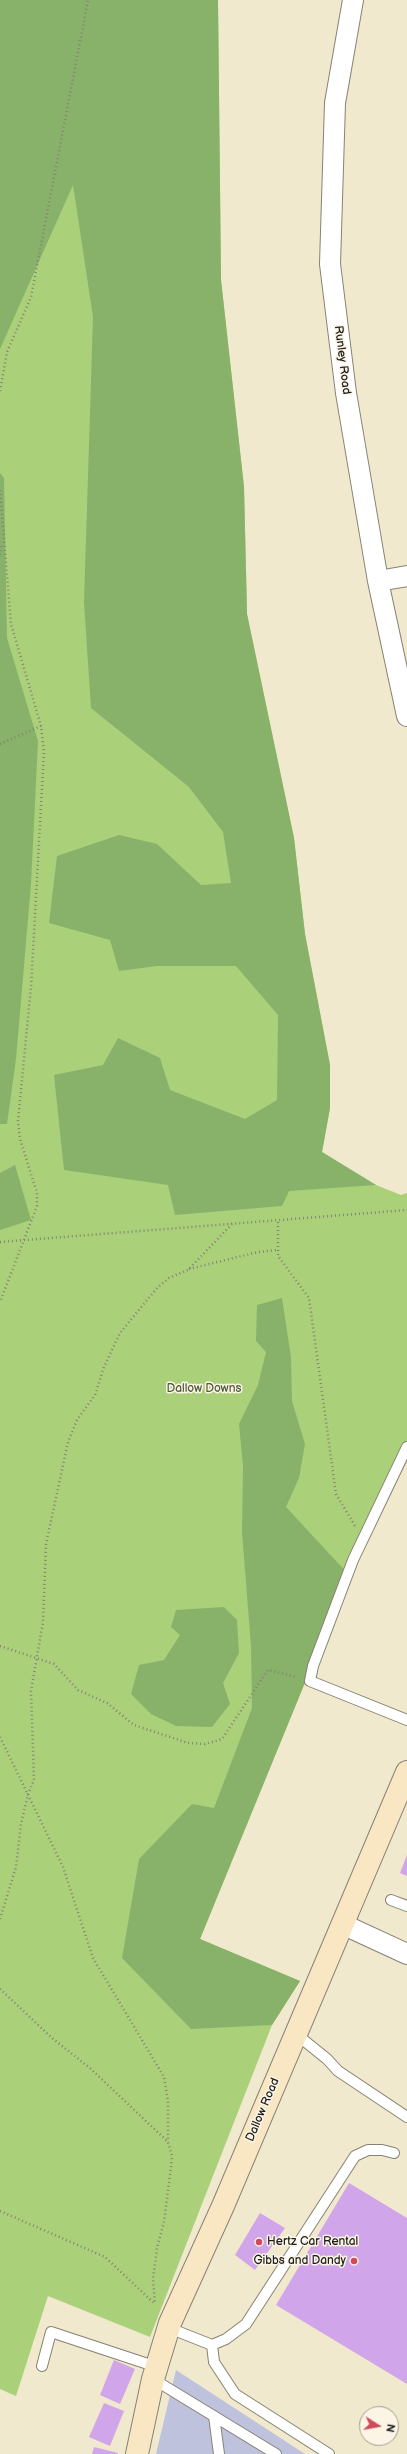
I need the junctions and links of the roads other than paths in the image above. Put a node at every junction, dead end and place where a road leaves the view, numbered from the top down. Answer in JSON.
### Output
{"nodes":[{"id":1,"x":353,"y":0,"type":"edge"},
{"id":2,"x":407,"y":576,"type":"edge"},
{"id":3,"x":378,"y":582,"type":"junction"},
{"id":4,"x":407,"y":716,"type":"edge"},
{"id":5,"x":407,"y":1447,"type":"edge"},
{"id":6,"x":407,"y":1720,"type":"edge"},
{"id":7,"x":407,"y":1772,"type":"edge"},
{"id":8,"x":391,"y":1900,"type":"dead end"},
{"id":9,"x":407,"y":1906,"type":"edge"},
{"id":10,"x":342,"y":1924,"type":"junction"},
{"id":11,"x":407,"y":1954,"type":"edge"},
{"id":12,"x":296,"y":2034,"type":"junction"},
{"id":13,"x":407,"y":2117,"type":"edge"},
{"id":14,"x":394,"y":2153,"type":"dead end"},
{"id":15,"x":169,"y":2328,"type":"junction"},
{"id":16,"x":212,"y":2345,"type":"junction"},
{"id":17,"x":42,"y":2366,"type":"dead end"},
{"id":18,"x":155,"y":2373,"type":"junction"},
{"id":19,"x":214,"y":2416,"type":"junction"},
{"id":20,"x":137,"y":2454,"type":"edge"},
{"id":21,"x":219,"y":2454,"type":"edge"},
{"id":22,"x":276,"y":2454,"type":"edge"},
{"id":23,"x":329,"y":2454,"type":"edge"}],
"edges":[{"from":1,"to":3,"type":"street","name":"Runley Road"},
{"from":2,"to":3,"type":"street"},
{"from":3,"to":4,"type":"street","name":"Runley Road"},
{"from":5,"to":6,"type":"lane"},
{"from":7,"to":10,"type":"street","name":"Dallow Road"},
{"from":8,"to":9,"type":"lane"},
{"from":10,"to":11,"type":"street"},
{"from":10,"to":12,"type":"street","name":"Dallow Road"},
{"from":12,"to":13,"type":"lane"},
{"from":12,"to":15,"type":"street","name":"Dallow Road"},
{"from":14,"to":16,"type":"lane"},
{"from":15,"to":16,"type":"lane"},
{"from":15,"to":18,"type":"street","name":"Dallow Road"},
{"from":16,"to":23,"type":"lane"},
{"from":17,"to":18,"type":"lane"},
{"from":18,"to":19,"type":"lane"},
{"from":18,"to":20,"type":"street","name":"Dallow Road"},
{"from":19,"to":21,"type":"lane"},
{"from":19,"to":22,"type":"lane"}]}
